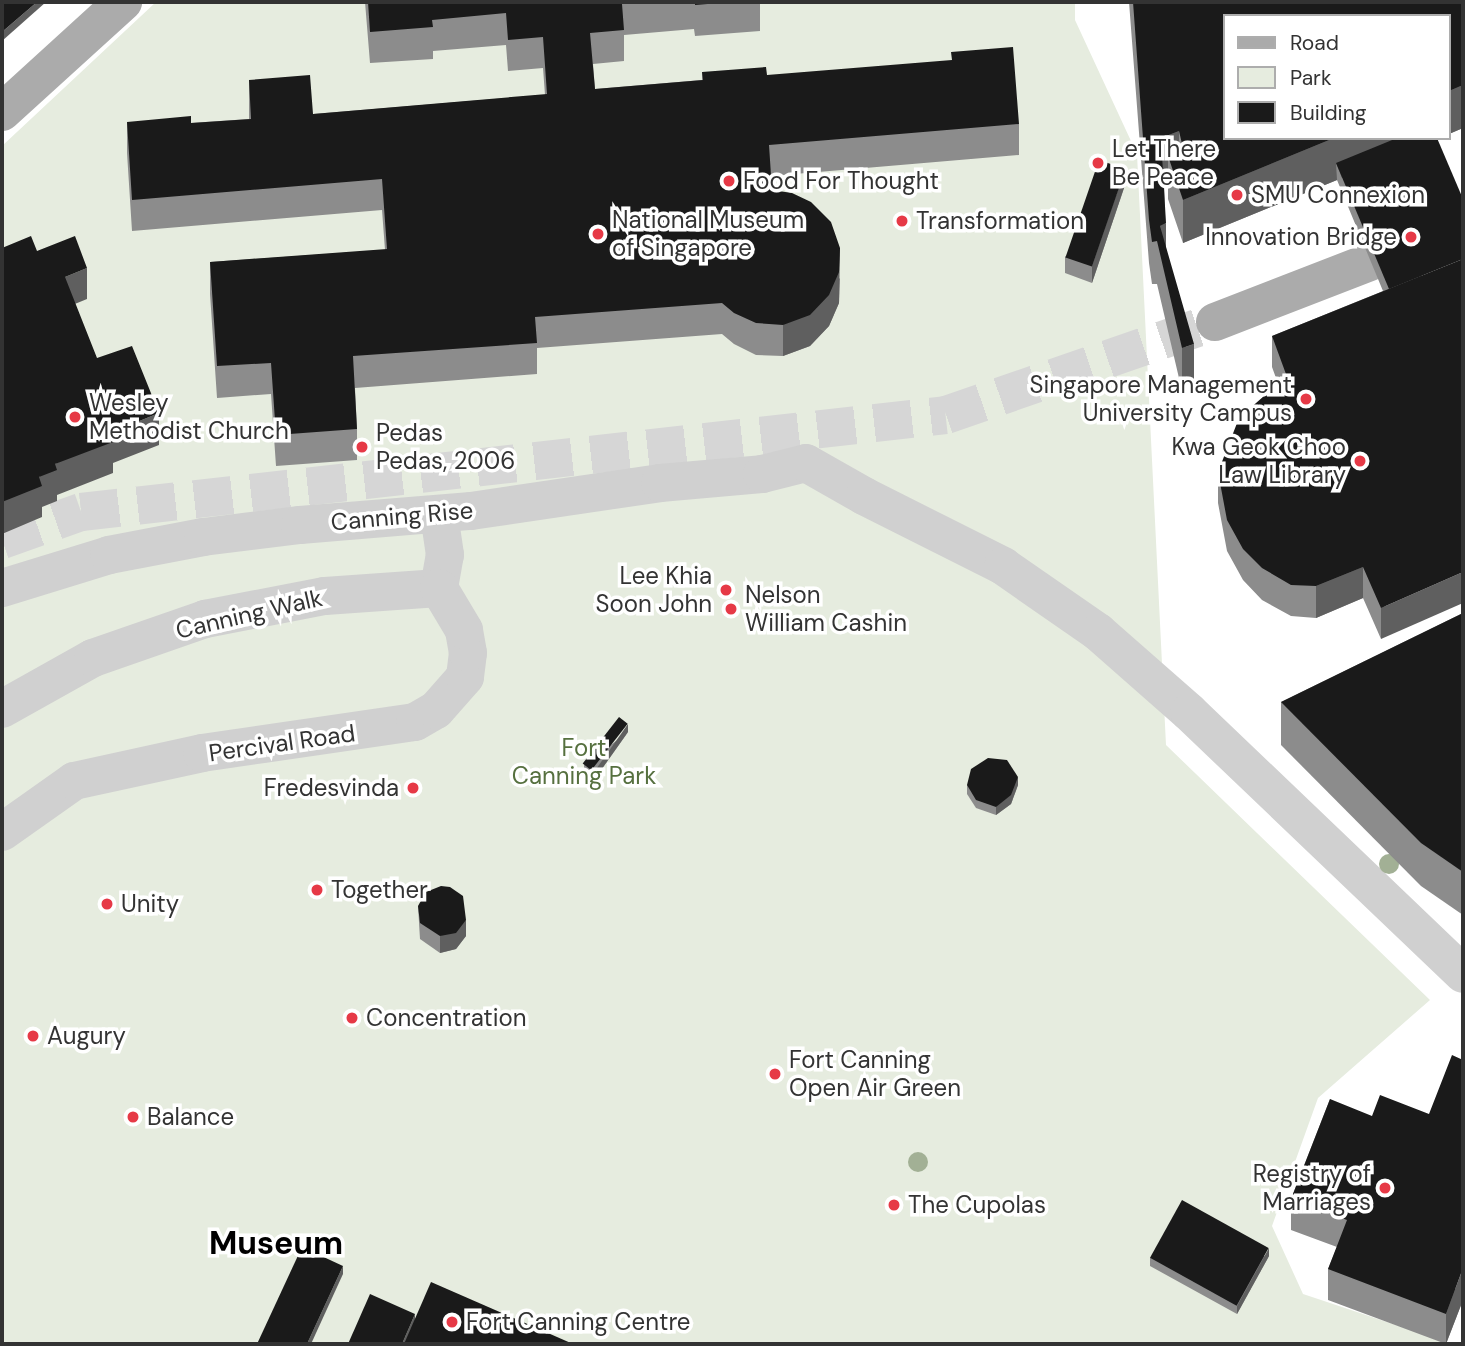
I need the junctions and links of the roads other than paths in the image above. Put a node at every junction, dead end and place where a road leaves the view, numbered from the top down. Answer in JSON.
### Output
{"nodes":[{"id":1,"x":122,"y":2,"type":"edge"},
{"id":2,"x":2,"y":112,"type":"edge"},
{"id":3,"x":1370,"y":261,"type":"edge"},
{"id":4,"x":1215,"y":322,"type":"tunnel mouth"},
{"id":5,"x":439,"y":514,"type":"junction"},
{"id":6,"x":2,"y":588,"type":"edge"},
{"id":7,"x":439,"y":588,"type":"junction"},
{"id":8,"x":2,"y":709,"type":"edge"},
{"id":9,"x":2,"y":832,"type":"edge"},
{"id":10,"x":1463,"y":974,"type":"edge"}],
"edges":[{"from":1,"to":2,"type":"main road"},
{"from":3,"to":4,"type":"main road"},
{"from":5,"to":6,"type":"street","name":"Canning Rise"},
{"from":5,"to":7,"type":"street"},
{"from":5,"to":10,"type":"street","name":"Canning Rise"},
{"from":7,"to":8,"type":"street","name":"Canning Walk"},
{"from":7,"to":9,"type":"street","name":"Percival Road"}]}
